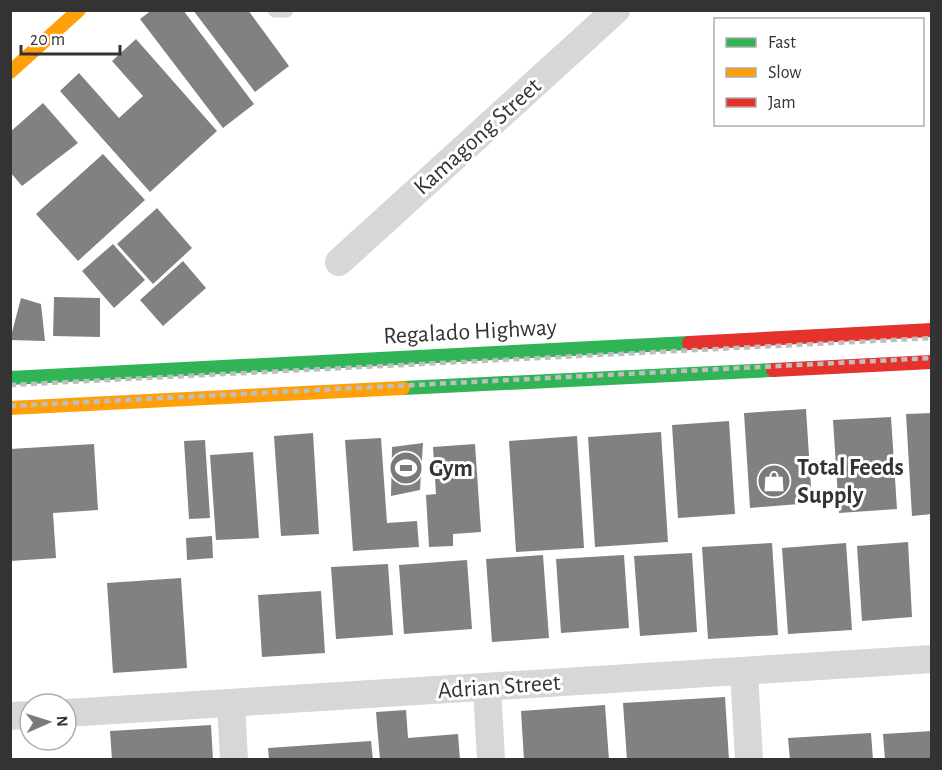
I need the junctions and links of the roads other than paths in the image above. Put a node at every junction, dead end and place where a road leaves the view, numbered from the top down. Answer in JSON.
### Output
{"nodes":[{"id":1,"x":79,"y":10,"type":"edge"},
{"id":2,"x":275,"y":10,"type":"edge"},
{"id":3,"x":285,"y":10,"type":"edge"},
{"id":4,"x":616,"y":10,"type":"edge"},
{"id":5,"x":10,"y":72,"type":"edge"},
{"id":6,"x":339,"y":262,"type":"dead end"},
{"id":7,"x":932,"y":330,"type":"edge"},
{"id":8,"x":932,"y":362,"type":"edge"},
{"id":9,"x":10,"y":378,"type":"edge"},
{"id":10,"x":10,"y":408,"type":"edge"},
{"id":11,"x":932,"y":659,"type":"edge"},
{"id":12,"x":744,"y":672,"type":"junction"},
{"id":13,"x":487,"y":687,"type":"junction"},
{"id":14,"x":231,"y":703,"type":"junction"},
{"id":15,"x":78,"y":712,"type":"edge"},
{"id":16,"x":234,"y":759,"type":"edge"},
{"id":17,"x":491,"y":759,"type":"edge"},
{"id":18,"x":749,"y":759,"type":"edge"}],
"edges":[{"from":1,"to":5,"type":"main road"},
{"from":2,"to":3,"type":"lane"},
{"from":4,"to":6,"type":"street","name":"Kamagong Street"},
{"from":7,"to":9,"type":"main road","name":"Regalado Highway"},
{"from":8,"to":10,"type":"main road"},
{"from":11,"to":12,"type":"street","name":"Adrian Street"},
{"from":12,"to":13,"type":"street","name":"Adrian Street"},
{"from":12,"to":18,"type":"street"},
{"from":13,"to":14,"type":"street","name":"Adrian Street"},
{"from":13,"to":17,"type":"street"},
{"from":14,"to":15,"type":"street","name":"Adrian Street"},
{"from":14,"to":16,"type":"street"}]}
